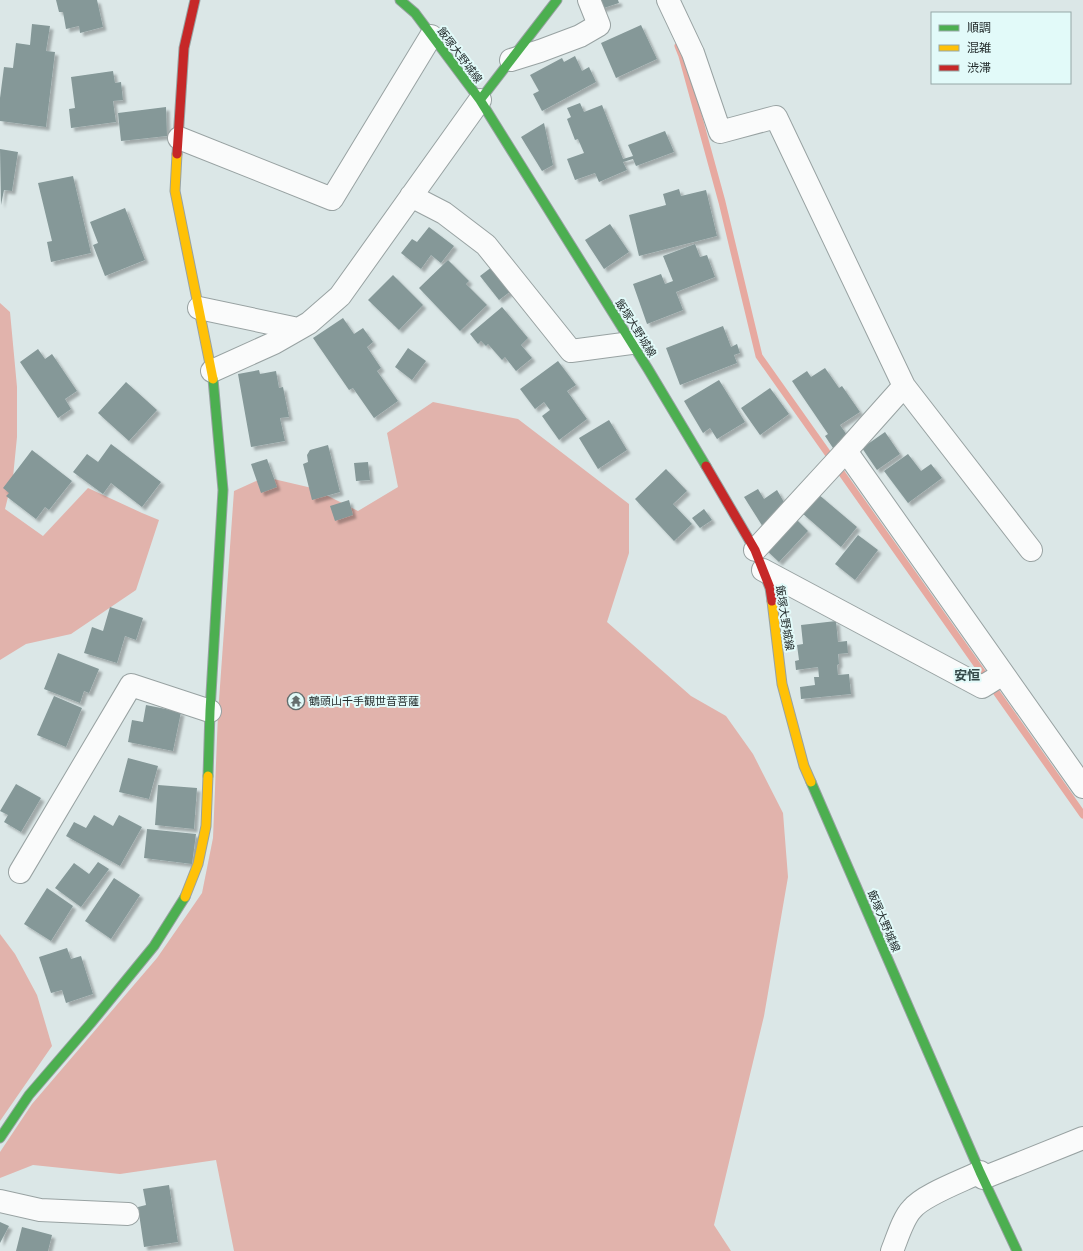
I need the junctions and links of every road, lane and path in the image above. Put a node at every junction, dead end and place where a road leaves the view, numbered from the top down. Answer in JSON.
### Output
{"nodes":[{"id":1,"x":194,"y":0,"type":"edge"},
{"id":2,"x":400,"y":0,"type":"edge"},
{"id":3,"x":557,"y":0,"type":"edge"},
{"id":4,"x":589,"y":0,"type":"edge"},
{"id":5,"x":668,"y":0,"type":"edge"},
{"id":6,"x":431,"y":36,"type":"junction"},
{"id":7,"x":511,"y":60,"type":"junction"},
{"id":8,"x":480,"y":100,"type":"junction"},
{"id":9,"x":179,"y":138,"type":"junction"},
{"id":10,"x":411,"y":196,"type":"junction"},
{"id":11,"x":199,"y":308,"type":"junction"},
{"id":12,"x":298,"y":329,"type":"junction"},
{"id":13,"x":631,"y":343,"type":"junction"},
{"id":14,"x":212,"y":371,"type":"junction"},
{"id":15,"x":904,"y":386,"type":"junction"},
{"id":16,"x":836,"y":461,"type":"junction"},
{"id":17,"x":1031,"y":550,"type":"dead end"},
{"id":18,"x":759,"y":560,"type":"junction"},
{"id":19,"x":992,"y":680,"type":"junction"},
{"id":20,"x":210,"y":711,"type":"junction"},
{"id":21,"x":1083,"y":787,"type":"edge"},
{"id":22,"x":20,"y":872,"type":"dead end"},
{"id":23,"x":0,"y":1138,"type":"edge"},
{"id":24,"x":1083,"y":1138,"type":"edge"},
{"id":25,"x":981,"y":1175,"type":"junction"},
{"id":26,"x":0,"y":1201,"type":"edge"},
{"id":27,"x":128,"y":1214,"type":"dead end"},
{"id":28,"x":892,"y":1251,"type":"edge"},
{"id":29,"x":1017,"y":1251,"type":"edge"}],
"edges":[{"from":1,"to":9,"type":"main road"},
{"from":2,"to":6,"type":"main road","name":"飯塚大野城線"},
{"from":3,"to":7,"type":"main road"},
{"from":4,"to":7,"type":"street"},
{"from":5,"to":15,"type":"street"},
{"from":6,"to":8,"type":"main road","name":"飯塚大野城線"},
{"from":6,"to":9,"type":"street"},
{"from":7,"to":8,"type":"main road"},
{"from":8,"to":10,"type":"street"},
{"from":8,"to":13,"type":"main road","name":"飯塚大野城線"},
{"from":9,"to":11,"type":"main road"},
{"from":10,"to":12,"type":"street"},
{"from":10,"to":13,"type":"street"},
{"from":11,"to":12,"type":"street"},
{"from":11,"to":14,"type":"main road"},
{"from":12,"to":14,"type":"street"},
{"from":13,"to":18,"type":"main road","name":"飯塚大野城線"},
{"from":14,"to":20,"type":"main road"},
{"from":15,"to":16,"type":"street"},
{"from":15,"to":17,"type":"street"},
{"from":16,"to":18,"type":"street"},
{"from":16,"to":19,"type":"street"},
{"from":18,"to":19,"type":"street"},
{"from":18,"to":25,"type":"main road","name":"飯塚大野城線"},
{"from":19,"to":21,"type":"street"},
{"from":20,"to":22,"type":"street"},
{"from":20,"to":23,"type":"main road"},
{"from":24,"to":25,"type":"street"},
{"from":25,"to":28,"type":"street"},
{"from":25,"to":29,"type":"main road","name":"飯塚大野城線"},
{"from":26,"to":27,"type":"street"}]}
